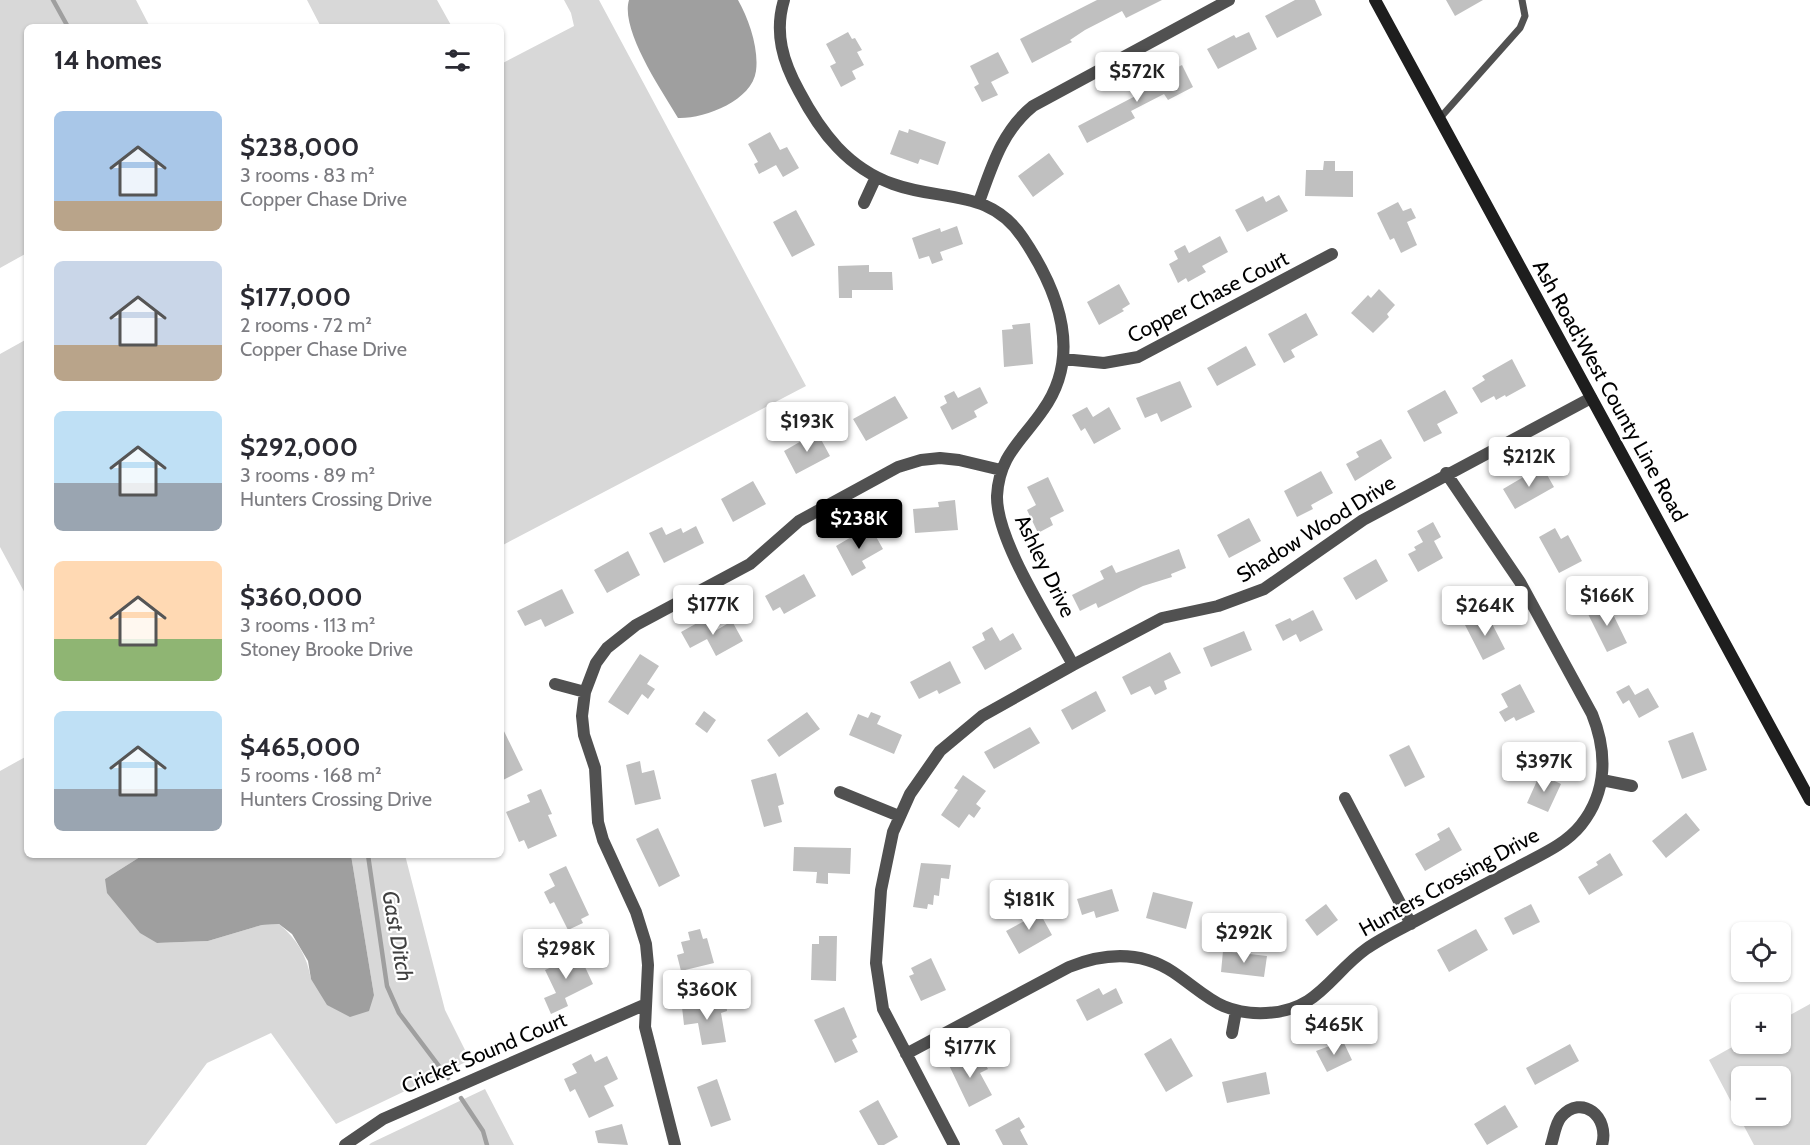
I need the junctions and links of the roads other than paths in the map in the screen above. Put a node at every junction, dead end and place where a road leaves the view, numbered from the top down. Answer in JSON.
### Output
{"nodes":[{"id":1,"x":784,"y":0,"type":"edge"},
{"id":2,"x":1229,"y":0,"type":"edge"},
{"id":3,"x":1375,"y":0,"type":"edge"},
{"id":4,"x":1522,"y":0,"type":"edge"},
{"id":5,"x":1440,"y":118,"type":"junction"},
{"id":6,"x":876,"y":177,"type":"junction"},
{"id":7,"x":979,"y":202,"type":"junction"},
{"id":8,"x":864,"y":203,"type":"dead end"},
{"id":9,"x":1332,"y":254,"type":"dead end"},
{"id":10,"x":1063,"y":359,"type":"junction"},
{"id":11,"x":1591,"y":398,"type":"junction"},
{"id":12,"x":1001,"y":470,"type":"junction"},
{"id":13,"x":1446,"y":473,"type":"junction"},
{"id":14,"x":1073,"y":665,"type":"junction"},
{"id":15,"x":555,"y":684,"type":"dead end"},
{"id":16,"x":585,"y":692,"type":"junction"},
{"id":17,"x":1602,"y":780,"type":"junction"},
{"id":18,"x":1632,"y":786,"type":"dead end"},
{"id":19,"x":840,"y":792,"type":"dead end"},
{"id":20,"x":1345,"y":798,"type":"dead end"},
{"id":21,"x":1810,"y":800,"type":"edge"},
{"id":22,"x":899,"y":816,"type":"junction"},
{"id":23,"x":1411,"y":924,"type":"junction"},
{"id":24,"x":644,"y":1005,"type":"junction"},
{"id":25,"x":1236,"y":1011,"type":"junction"},
{"id":26,"x":1232,"y":1033,"type":"dead end"},
{"id":27,"x":906,"y":1054,"type":"junction"},
{"id":28,"x":345,"y":1145,"type":"edge"},
{"id":29,"x":675,"y":1145,"type":"edge"},
{"id":30,"x":954,"y":1145,"type":"edge"},
{"id":31,"x":1551,"y":1145,"type":"edge"},
{"id":32,"x":1602,"y":1145,"type":"edge"}],
"edges":[{"from":1,"to":6,"type":"street","name":"Ashley Drive"},
{"from":2,"to":7,"type":"street"},
{"from":3,"to":5,"type":"main road","name":"Ash Road;West County Line Road"},
{"from":4,"to":5,"type":"lane"},
{"from":5,"to":11,"type":"main road","name":"Ash Road;West County Line Road"},
{"from":6,"to":7,"type":"street","name":"Ashley Drive"},
{"from":6,"to":8,"type":"street"},
{"from":7,"to":10,"type":"street","name":"Ashley Drive"},
{"from":9,"to":10,"type":"street","name":"Copper Chase Court"},
{"from":10,"to":12,"type":"street","name":"Ashley Drive"},
{"from":11,"to":13,"type":"street","name":"Shadow Wood Drive"},
{"from":11,"to":21,"type":"main road","name":"Ash Road;West County Line Road"},
{"from":12,"to":14,"type":"street","name":"Ashley Drive"},
{"from":12,"to":16,"type":"street"},
{"from":13,"to":14,"type":"street","name":"Shadow Wood Drive"},
{"from":13,"to":17,"type":"street"},
{"from":14,"to":22,"type":"street","name":"Shadow Wood Drive"},
{"from":15,"to":16,"type":"street"},
{"from":16,"to":24,"type":"street"},
{"from":17,"to":18,"type":"street"},
{"from":17,"to":23,"type":"street","name":"Hunters Crossing Drive"},
{"from":19,"to":22,"type":"street"},
{"from":20,"to":23,"type":"street"},
{"from":22,"to":27,"type":"street","name":"Shadow Wood Drive"},
{"from":23,"to":25,"type":"street","name":"Hunters Crossing Drive"},
{"from":24,"to":28,"type":"street","name":"Cricket Sound Court"},
{"from":24,"to":29,"type":"street"},
{"from":25,"to":26,"type":"street"},
{"from":25,"to":27,"type":"street","name":"Hunters Crossing Drive"},
{"from":27,"to":30,"type":"street","name":"Shadow Wood Drive"},
{"from":31,"to":32,"type":"street"}]}
